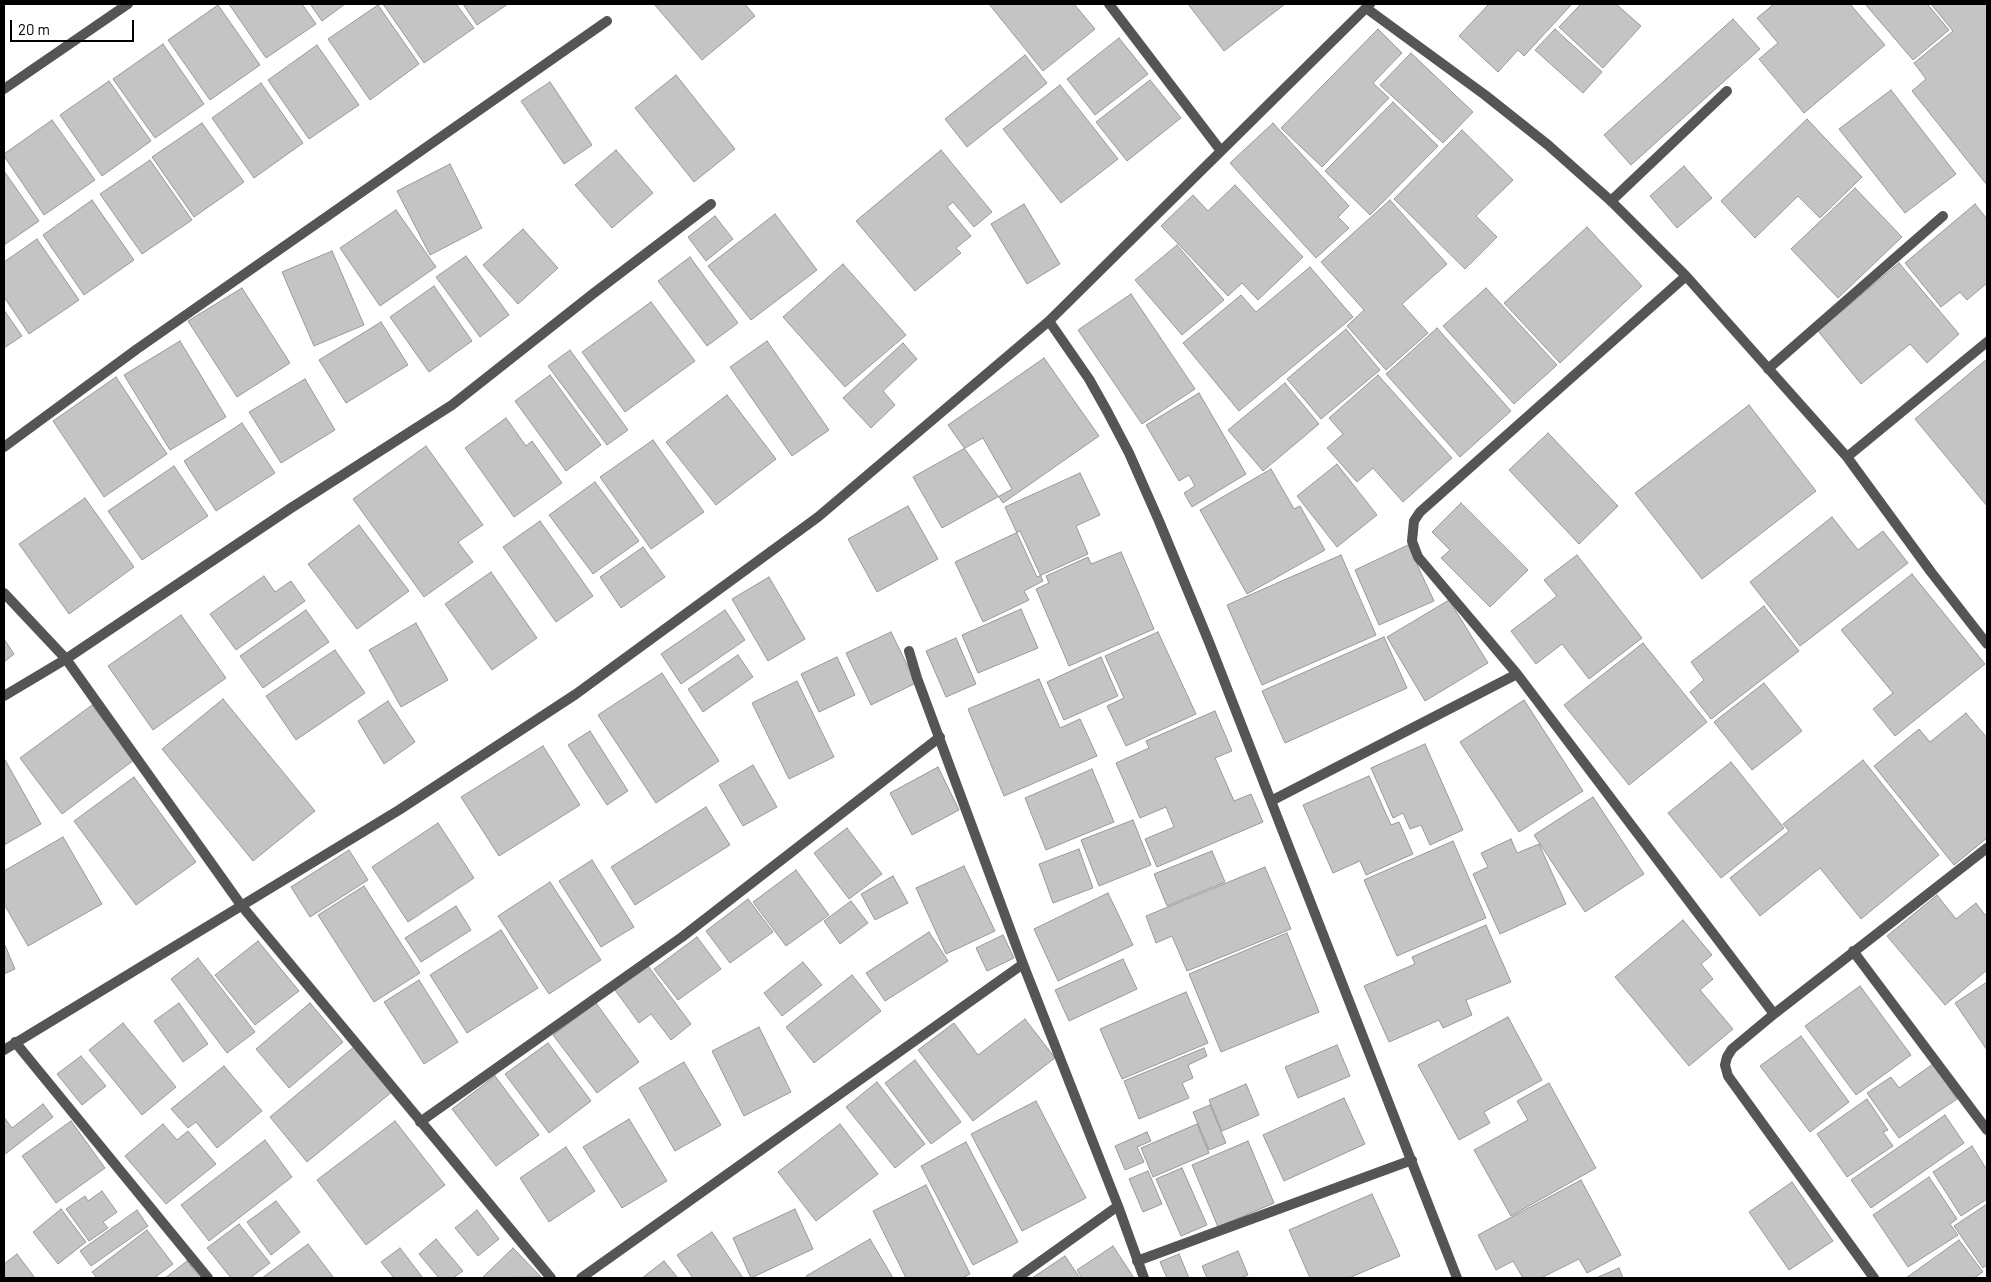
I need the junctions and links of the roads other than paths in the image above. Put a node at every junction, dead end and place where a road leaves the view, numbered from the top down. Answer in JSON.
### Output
{"nodes":[{"id":1,"x":128,"y":4,"type":"edge"},
{"id":2,"x":1108,"y":4,"type":"edge"},
{"id":3,"x":1368,"y":6,"type":"edge"},
{"id":4,"x":607,"y":21,"type":"dead end"},
{"id":5,"x":4,"y":89,"type":"edge"},
{"id":6,"x":1727,"y":91,"type":"dead end"},
{"id":7,"x":1221,"y":151,"type":"junction"},
{"id":8,"x":1612,"y":202,"type":"junction"},
{"id":9,"x":711,"y":204,"type":"dead end"},
{"id":10,"x":1943,"y":216,"type":"dead end"},
{"id":11,"x":1686,"y":276,"type":"junction"},
{"id":12,"x":1049,"y":321,"type":"junction"},
{"id":13,"x":1987,"y":342,"type":"edge"},
{"id":14,"x":1768,"y":369,"type":"junction"},
{"id":15,"x":4,"y":447,"type":"edge"},
{"id":16,"x":1847,"y":456,"type":"junction"},
{"id":17,"x":4,"y":593,"type":"edge"},
{"id":18,"x":1987,"y":644,"type":"edge"},
{"id":19,"x":909,"y":651,"type":"dead end"},
{"id":20,"x":66,"y":659,"type":"junction"},
{"id":21,"x":1517,"y":674,"type":"junction"},
{"id":22,"x":4,"y":696,"type":"edge"},
{"id":23,"x":940,"y":737,"type":"junction"},
{"id":24,"x":1271,"y":801,"type":"junction"},
{"id":25,"x":1987,"y":848,"type":"edge"},
{"id":26,"x":241,"y":905,"type":"junction"},
{"id":27,"x":1854,"y":951,"type":"junction"},
{"id":28,"x":1023,"y":964,"type":"junction"},
{"id":29,"x":1774,"y":1014,"type":"junction"},
{"id":30,"x":15,"y":1042,"type":"junction"},
{"id":31,"x":4,"y":1050,"type":"edge"},
{"id":32,"x":420,"y":1122,"type":"junction"},
{"id":33,"x":1987,"y":1130,"type":"edge"},
{"id":34,"x":1412,"y":1160,"type":"junction"},
{"id":35,"x":1118,"y":1206,"type":"junction"},
{"id":36,"x":1137,"y":1261,"type":"junction"},
{"id":37,"x":208,"y":1278,"type":"edge"},
{"id":38,"x":551,"y":1278,"type":"edge"},
{"id":39,"x":581,"y":1278,"type":"edge"},
{"id":40,"x":1017,"y":1278,"type":"edge"},
{"id":41,"x":1144,"y":1278,"type":"edge"},
{"id":42,"x":1457,"y":1278,"type":"edge"},
{"id":43,"x":1874,"y":1278,"type":"edge"}],
"edges":[{"from":1,"to":5,"type":"street"},
{"from":2,"to":7,"type":"street"},
{"from":3,"to":7,"type":"street"},
{"from":3,"to":8,"type":"street"},
{"from":4,"to":15,"type":"street"},
{"from":6,"to":8,"type":"street"},
{"from":7,"to":12,"type":"street"},
{"from":8,"to":11,"type":"street"},
{"from":9,"to":20,"type":"street"},
{"from":10,"to":14,"type":"street"},
{"from":11,"to":14,"type":"street"},
{"from":11,"to":21,"type":"street"},
{"from":12,"to":24,"type":"street"},
{"from":12,"to":26,"type":"street"},
{"from":13,"to":16,"type":"street"},
{"from":14,"to":16,"type":"street"},
{"from":16,"to":18,"type":"street"},
{"from":17,"to":20,"type":"street"},
{"from":19,"to":23,"type":"street"},
{"from":20,"to":22,"type":"street"},
{"from":20,"to":26,"type":"street"},
{"from":21,"to":24,"type":"street"},
{"from":21,"to":29,"type":"street"},
{"from":23,"to":28,"type":"street"},
{"from":23,"to":32,"type":"street"},
{"from":24,"to":34,"type":"street"},
{"from":25,"to":27,"type":"street"},
{"from":26,"to":30,"type":"street"},
{"from":26,"to":32,"type":"street"},
{"from":27,"to":29,"type":"street"},
{"from":27,"to":33,"type":"street"},
{"from":28,"to":35,"type":"street"},
{"from":28,"to":39,"type":"street"},
{"from":29,"to":43,"type":"street"},
{"from":30,"to":31,"type":"street"},
{"from":30,"to":37,"type":"street"},
{"from":32,"to":38,"type":"street"},
{"from":34,"to":36,"type":"street"},
{"from":34,"to":42,"type":"street"},
{"from":35,"to":36,"type":"street"},
{"from":35,"to":40,"type":"street"},
{"from":36,"to":41,"type":"street"}]}
